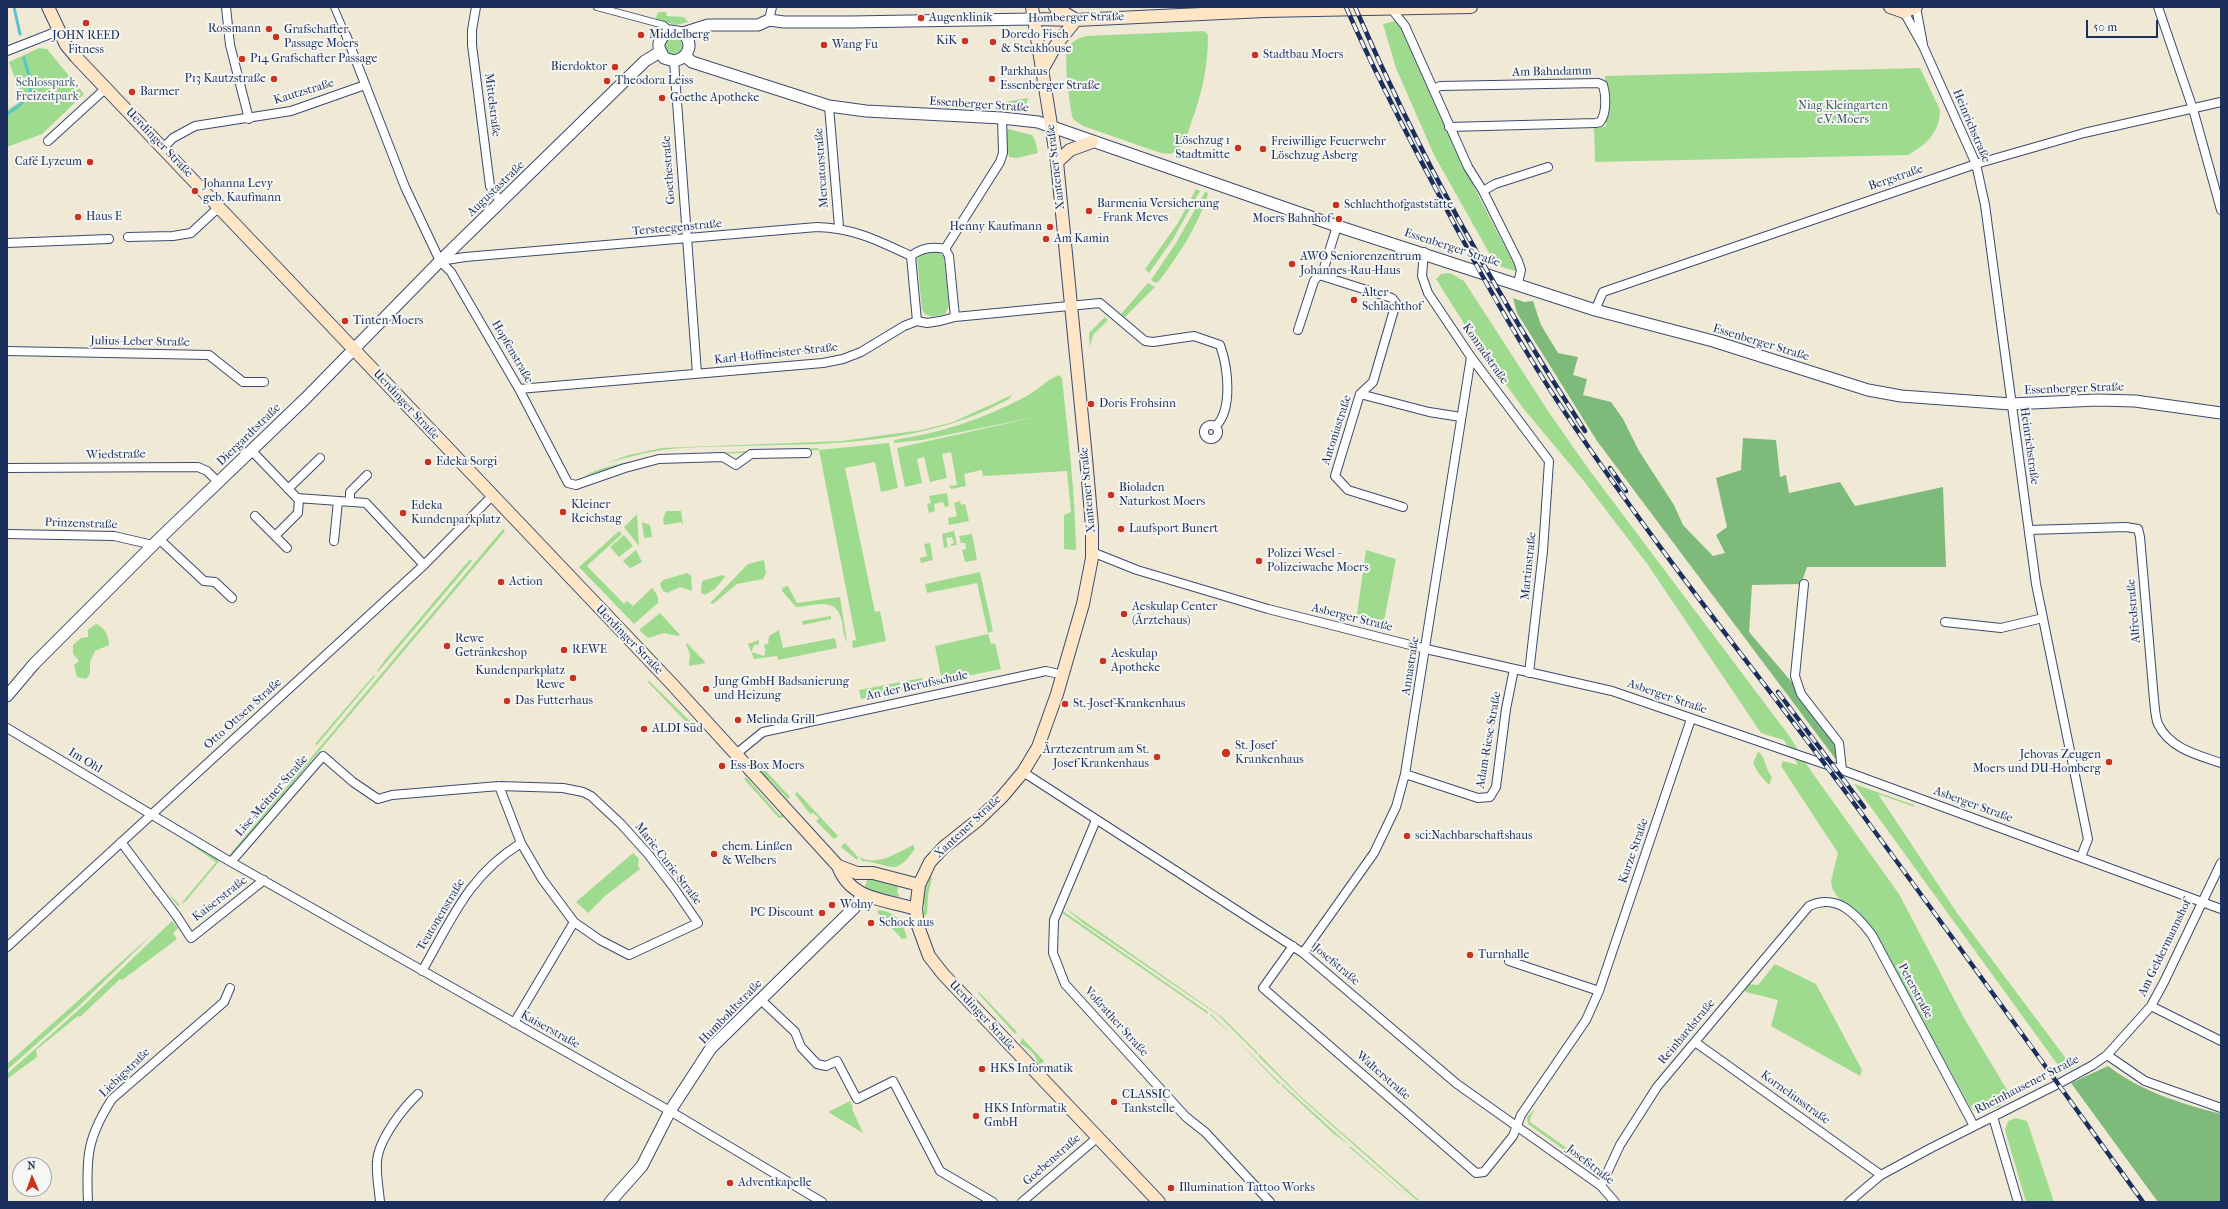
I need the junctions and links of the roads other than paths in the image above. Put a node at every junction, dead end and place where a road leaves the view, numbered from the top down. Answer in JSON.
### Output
{"nodes":[{"id":1,"x":48,"y":7,"type":"edge"},
{"id":2,"x":55,"y":7,"type":"edge"},
{"id":3,"x":226,"y":7,"type":"edge"},
{"id":4,"x":334,"y":7,"type":"edge"},
{"id":5,"x":476,"y":7,"type":"edge"},
{"id":6,"x":597,"y":7,"type":"edge"},
{"id":7,"x":772,"y":7,"type":"edge"},
{"id":8,"x":1032,"y":7,"type":"edge"},
{"id":9,"x":1054,"y":7,"type":"edge"},
{"id":10,"x":1471,"y":7,"type":"edge"},
{"id":11,"x":1890,"y":7,"type":"edge"},
{"id":12,"x":1916,"y":7,"type":"edge"},
{"id":13,"x":2158,"y":7,"type":"edge"},
{"id":14,"x":604,"y":8,"type":"edge"},
{"id":15,"x":1390,"y":8,"type":"edge"},
{"id":16,"x":1215,"y":10,"type":"edge"},
{"id":17,"x":1904,"y":12,"type":"junction"},
{"id":18,"x":1034,"y":19,"type":"junction"},
{"id":19,"x":769,"y":20,"type":"junction"},
{"id":20,"x":1076,"y":20,"type":"junction"},
{"id":21,"x":58,"y":30,"type":"junction"},
{"id":22,"x":671,"y":31,"type":"junction"},
{"id":23,"x":683,"y":33,"type":"junction"},
{"id":24,"x":346,"y":35,"type":"joint"},
{"id":25,"x":1923,"y":46,"type":"junction"},
{"id":26,"x":9,"y":50,"type":"edge"},
{"id":27,"x":660,"y":52,"type":"junction"},
{"id":28,"x":685,"y":56,"type":"junction"},
{"id":29,"x":674,"y":61,"type":"junction"},
{"id":30,"x":1042,"y":70,"type":"junction"},
{"id":31,"x":365,"y":85,"type":"junction"},
{"id":32,"x":105,"y":88,"type":"junction"},
{"id":33,"x":1433,"y":89,"type":"junction"},
{"id":34,"x":2221,"y":102,"type":"edge"},
{"id":35,"x":830,"y":106,"type":"junction"},
{"id":36,"x":2193,"y":109,"type":"junction"},
{"id":37,"x":1002,"y":118,"type":"junction"},
{"id":38,"x":249,"y":119,"type":"junction"},
{"id":39,"x":1051,"y":127,"type":"junction"},
{"id":40,"x":1449,"y":127,"type":"junction"},
{"id":41,"x":48,"y":142,"type":"dead end"},
{"id":42,"x":1092,"y":142,"type":"junction"},
{"id":43,"x":163,"y":148,"type":"junction"},
{"id":44,"x":1057,"y":162,"type":"junction"},
{"id":45,"x":1976,"y":164,"type":"junction"},
{"id":46,"x":1548,"y":167,"type":"dead end"},
{"id":47,"x":1483,"y":191,"type":"junction"},
{"id":48,"x":501,"y":203,"type":"junction"},
{"id":49,"x":219,"y":207,"type":"junction"},
{"id":50,"x":2221,"y":210,"type":"edge"},
{"id":51,"x":1337,"y":226,"type":"junction"},
{"id":52,"x":839,"y":227,"type":"junction"},
{"id":53,"x":128,"y":237,"type":"dead end"},
{"id":54,"x":108,"y":239,"type":"dead end"},
{"id":55,"x":686,"y":239,"type":"junction"},
{"id":56,"x":7,"y":243,"type":"edge"},
{"id":57,"x":945,"y":249,"type":"junction"},
{"id":58,"x":1424,"y":252,"type":"junction"},
{"id":59,"x":911,"y":256,"type":"junction"},
{"id":60,"x":440,"y":261,"type":"junction"},
{"id":61,"x":1319,"y":275,"type":"junction"},
{"id":62,"x":1518,"y":283,"type":"junction"},
{"id":63,"x":1071,"y":305,"type":"junction"},
{"id":64,"x":1595,"y":310,"type":"junction"},
{"id":65,"x":955,"y":317,"type":"junction"},
{"id":66,"x":918,"y":321,"type":"junction"},
{"id":67,"x":1298,"y":330,"type":"dead end"},
{"id":68,"x":355,"y":349,"type":"junction"},
{"id":69,"x":7,"y":351,"type":"edge"},
{"id":70,"x":1471,"y":357,"type":"junction"},
{"id":71,"x":697,"y":373,"type":"junction"},
{"id":72,"x":264,"y":382,"type":"dead end"},
{"id":73,"x":519,"y":389,"type":"junction"},
{"id":74,"x":1360,"y":394,"type":"junction"},
{"id":75,"x":2011,"y":404,"type":"junction"},
{"id":76,"x":2221,"y":413,"type":"edge"},
{"id":77,"x":1461,"y":417,"type":"junction"},
{"id":78,"x":1216,"y":426,"type":"dead end"},
{"id":79,"x":252,"y":450,"type":"junction"},
{"id":80,"x":807,"y":453,"type":"dead end"},
{"id":81,"x":320,"y":458,"type":"dead end"},
{"id":82,"x":1549,"y":461,"type":"joint"},
{"id":83,"x":7,"y":468,"type":"edge"},
{"id":84,"x":367,"y":475,"type":"dead end"},
{"id":85,"x":219,"y":483,"type":"junction"},
{"id":86,"x":288,"y":488,"type":"junction"},
{"id":87,"x":492,"y":496,"type":"junction"},
{"id":88,"x":299,"y":498,"type":"junction"},
{"id":89,"x":338,"y":501,"type":"junction"},
{"id":90,"x":350,"y":502,"type":"junction"},
{"id":91,"x":1403,"y":507,"type":"dead end"},
{"id":92,"x":255,"y":516,"type":"dead end"},
{"id":93,"x":2028,"y":530,"type":"junction"},
{"id":94,"x":7,"y":534,"type":"edge"},
{"id":95,"x":275,"y":536,"type":"junction"},
{"id":96,"x":334,"y":541,"type":"dead end"},
{"id":97,"x":156,"y":542,"type":"junction"},
{"id":98,"x":287,"y":548,"type":"dead end"},
{"id":99,"x":1092,"y":552,"type":"junction"},
{"id":100,"x":424,"y":565,"type":"junction"},
{"id":101,"x":1804,"y":584,"type":"dead end"},
{"id":102,"x":232,"y":598,"type":"dead end"},
{"id":103,"x":2043,"y":618,"type":"junction"},
{"id":104,"x":1945,"y":622,"type":"dead end"},
{"id":105,"x":1426,"y":649,"type":"junction"},
{"id":106,"x":1514,"y":669,"type":"junction"},
{"id":107,"x":1529,"y":673,"type":"junction"},
{"id":108,"x":1063,"y":675,"type":"junction"},
{"id":109,"x":7,"y":696,"type":"edge"},
{"id":110,"x":1691,"y":719,"type":"junction"},
{"id":111,"x":7,"y":728,"type":"edge"},
{"id":112,"x":736,"y":754,"type":"junction"},
{"id":113,"x":2221,"y":763,"type":"edge"},
{"id":114,"x":1842,"y":770,"type":"junction"},
{"id":115,"x":1023,"y":772,"type":"junction"},
{"id":116,"x":1405,"y":774,"type":"junction"},
{"id":117,"x":499,"y":786,"type":"junction"},
{"id":118,"x":392,"y":795,"type":"joint"},
{"id":119,"x":152,"y":814,"type":"junction"},
{"id":120,"x":1096,"y":820,"type":"junction"},
{"id":121,"x":121,"y":842,"type":"junction"},
{"id":122,"x":521,"y":844,"type":"junction"},
{"id":123,"x":2081,"y":856,"type":"junction"},
{"id":124,"x":224,"y":858,"type":"joint"},
{"id":125,"x":231,"y":862,"type":"junction"},
{"id":126,"x":2221,"y":863,"type":"edge"},
{"id":127,"x":838,"y":866,"type":"junction"},
{"id":128,"x":863,"y":874,"type":"junction"},
{"id":129,"x":264,"y":880,"type":"junction"},
{"id":130,"x":919,"y":885,"type":"junction"},
{"id":131,"x":862,"y":895,"type":"junction"},
{"id":132,"x":2201,"y":902,"type":"junction"},
{"id":133,"x":1809,"y":906,"type":"joint"},
{"id":134,"x":916,"y":909,"type":"junction"},
{"id":135,"x":2221,"y":909,"type":"edge"},
{"id":136,"x":574,"y":922,"type":"junction"},
{"id":137,"x":1293,"y":946,"type":"junction"},
{"id":138,"x":7,"y":947,"type":"edge"},
{"id":139,"x":1303,"y":953,"type":"junction"},
{"id":140,"x":1509,"y":961,"type":"dead end"},
{"id":141,"x":422,"y":971,"type":"junction"},
{"id":142,"x":230,"y":988,"type":"dead end"},
{"id":143,"x":1599,"y":991,"type":"junction"},
{"id":144,"x":760,"y":999,"type":"junction"},
{"id":145,"x":2151,"y":1006,"type":"junction"},
{"id":146,"x":514,"y":1024,"type":"junction"},
{"id":147,"x":2221,"y":1041,"type":"edge"},
{"id":148,"x":1695,"y":1042,"type":"junction"},
{"id":149,"x":2107,"y":1055,"type":"junction"},
{"id":150,"x":418,"y":1094,"type":"dead end"},
{"id":151,"x":2221,"y":1108,"type":"edge"},
{"id":152,"x":670,"y":1112,"type":"junction"},
{"id":153,"x":1993,"y":1117,"type":"junction"},
{"id":154,"x":1517,"y":1125,"type":"junction"},
{"id":155,"x":1974,"y":1126,"type":"junction"},
{"id":156,"x":1098,"y":1137,"type":"junction"},
{"id":157,"x":1881,"y":1175,"type":"junction"},
{"id":158,"x":1601,"y":1186,"type":"junction"},
{"id":159,"x":88,"y":1202,"type":"edge"},
{"id":160,"x":380,"y":1202,"type":"edge"},
{"id":161,"x":610,"y":1202,"type":"edge"},
{"id":162,"x":822,"y":1202,"type":"edge"},
{"id":163,"x":992,"y":1202,"type":"edge"},
{"id":164,"x":1022,"y":1202,"type":"edge"},
{"id":165,"x":1159,"y":1202,"type":"edge"},
{"id":166,"x":1270,"y":1202,"type":"edge"},
{"id":167,"x":1615,"y":1202,"type":"edge"},
{"id":168,"x":1849,"y":1202,"type":"edge"},
{"id":169,"x":2018,"y":1202,"type":"edge"}],
"edges":[{"from":1,"to":21,"type":"main road","name":"Uerdinger Straße"},
{"from":2,"to":21,"type":"main road"},
{"from":3,"to":38,"type":"street"},
{"from":4,"to":24,"type":"street","name":"Hopfenstraße"},
{"from":5,"to":48,"type":"street","name":"Mittelstraße"},
{"from":6,"to":14,"type":"street","name":"Homberger Straße"},
{"from":7,"to":19,"type":"street"},
{"from":8,"to":18,"type":"main road","name":"Xantener Straße"},
{"from":9,"to":20,"type":"main road"},
{"from":10,"to":15,"type":"main road","name":"Homberger Straße"},
{"from":11,"to":17,"type":"main road"},
{"from":12,"to":17,"type":"main road"},
{"from":12,"to":25,"type":"street","name":"Heinrichstraße"},
{"from":13,"to":36,"type":"street"},
{"from":14,"to":22,"type":"street","name":"Homberger Straße"},
{"from":15,"to":16,"type":"main road","name":"Homberger Straße"},
{"from":15,"to":33,"type":"street"},
{"from":16,"to":20,"type":"main road","name":"Homberger Straße"},
{"from":17,"to":25,"type":"street","name":"Heinrichstraße"},
{"from":18,"to":19,"type":"street","name":"Homberger Straße"},
{"from":18,"to":20,"type":"main road","name":"Homberger Straße"},
{"from":18,"to":30,"type":"main road","name":"Xantener Straße"},
{"from":19,"to":23,"type":"street","name":"Homberger Straße"},
{"from":20,"to":30,"type":"main road"},
{"from":21,"to":26,"type":"street"},
{"from":21,"to":32,"type":"main road","name":"Uerdinger Straße"},
{"from":22,"to":23,"type":"street","name":"Homberger Straße"},
{"from":22,"to":27,"type":"street"},
{"from":23,"to":28,"type":"street"},
{"from":24,"to":31,"type":"street","name":"Hopfenstraße"},
{"from":25,"to":45,"type":"street","name":"Heinrichstraße"},
{"from":27,"to":29,"type":"street"},
{"from":27,"to":48,"type":"street","name":"Augustastraße"},
{"from":28,"to":29,"type":"street"},
{"from":28,"to":35,"type":"street","name":"Essenberger Straße"},
{"from":29,"to":55,"type":"street","name":"Goethestraße"},
{"from":30,"to":39,"type":"main road","name":"Xantener Straße"},
{"from":31,"to":38,"type":"street","name":"Kautzstraße"},
{"from":31,"to":60,"type":"street","name":"Hopfenstraße"},
{"from":32,"to":41,"type":"street"},
{"from":32,"to":43,"type":"main road","name":"Uerdinger Straße"},
{"from":33,"to":40,"type":"street"},
{"from":33,"to":40,"type":"street","name":"Am Bahndamm"},
{"from":34,"to":36,"type":"street","name":"Bergstraße"},
{"from":35,"to":37,"type":"street","name":"Essenberger Straße"},
{"from":35,"to":52,"type":"street","name":"Mercatorstraße"},
{"from":36,"to":45,"type":"street","name":"Bergstraße"},
{"from":36,"to":50,"type":"street"},
{"from":37,"to":39,"type":"street","name":"Essenberger Straße"},
{"from":37,"to":57,"type":"street"},
{"from":38,"to":43,"type":"street","name":"Kautzstraße"},
{"from":39,"to":42,"type":"street","name":"Essenberger Straße"},
{"from":39,"to":44,"type":"main road","name":"Xantener Straße"},
{"from":40,"to":47,"type":"street"},
{"from":42,"to":44,"type":"main road"},
{"from":42,"to":51,"type":"street","name":"Essenberger Straße"},
{"from":43,"to":49,"type":"main road","name":"Uerdinger Straße"},
{"from":44,"to":63,"type":"main road","name":"Xantener Straße"},
{"from":45,"to":64,"type":"street","name":"Bergstraße"},
{"from":45,"to":75,"type":"street","name":"Heinrichstraße"},
{"from":46,"to":47,"type":"street"},
{"from":47,"to":62,"type":"street"},
{"from":48,"to":60,"type":"street","name":"Augustastraße"},
{"from":49,"to":53,"type":"street"},
{"from":49,"to":68,"type":"main road","name":"Uerdinger Straße"},
{"from":51,"to":58,"type":"street","name":"Essenberger Straße"},
{"from":51,"to":61,"type":"street"},
{"from":52,"to":55,"type":"street","name":"Tersteegenstraße"},
{"from":52,"to":59,"type":"street","name":"Tersteegenstraße"},
{"from":54,"to":56,"type":"street"},
{"from":55,"to":60,"type":"street","name":"Tersteegenstraße"},
{"from":55,"to":71,"type":"street","name":"Goethestraße"},
{"from":57,"to":59,"type":"street"},
{"from":57,"to":65,"type":"street"},
{"from":58,"to":62,"type":"street","name":"Essenberger Straße"},
{"from":58,"to":70,"type":"street","name":"Konradstraße"},
{"from":59,"to":66,"type":"street"},
{"from":60,"to":68,"type":"street","name":"Augustastraße"},
{"from":60,"to":73,"type":"street","name":"Hopfenstraße"},
{"from":61,"to":67,"type":"street"},
{"from":61,"to":74,"type":"street"},
{"from":62,"to":64,"type":"street","name":"Essenberger Straße"},
{"from":63,"to":65,"type":"street","name":"Karl-Hoffmeister-Straße"},
{"from":63,"to":78,"type":"street","name":"Karl-Hoffmeister-Straße"},
{"from":63,"to":99,"type":"main road","name":"Xantener Straße"},
{"from":64,"to":75,"type":"street","name":"Essenberger Straße"},
{"from":65,"to":66,"type":"street","name":"Karl-Hoffmeister-Straße"},
{"from":66,"to":71,"type":"street","name":"Karl-Hoffmeister-Straße"},
{"from":68,"to":79,"type":"street","name":"Diergardtstraße"},
{"from":68,"to":87,"type":"main road","name":"Uerdinger Straße"},
{"from":69,"to":72,"type":"street","name":"Julius-Leber-Straße"},
{"from":70,"to":77,"type":"street","name":"Annastraße"},
{"from":70,"to":82,"type":"street","name":"Konradstraße"},
{"from":71,"to":73,"type":"street","name":"Karl-Hoffmeister-Straße"},
{"from":73,"to":80,"type":"street","name":"Hopfenstraße"},
{"from":74,"to":77,"type":"street","name":"Antoniastraße"},
{"from":74,"to":91,"type":"street","name":"Antoniastraße"},
{"from":75,"to":76,"type":"street","name":"Essenberger Straße"},
{"from":75,"to":93,"type":"street","name":"Heinrichstraße"},
{"from":77,"to":105,"type":"street","name":"Annastraße"},
{"from":79,"to":85,"type":"street","name":"Diergardtstraße"},
{"from":79,"to":86,"type":"street"},
{"from":81,"to":86,"type":"street"},
{"from":82,"to":107,"type":"street","name":"Martinstraße"},
{"from":83,"to":85,"type":"street","name":"Wiedstraße"},
{"from":84,"to":90,"type":"street"},
{"from":85,"to":97,"type":"street","name":"Diergardtstraße"},
{"from":86,"to":88,"type":"street"},
{"from":87,"to":100,"type":"street","name":"Otto-Ottsen-Straße"},
{"from":87,"to":112,"type":"main road","name":"Uerdinger Straße"},
{"from":88,"to":89,"type":"street"},
{"from":88,"to":95,"type":"street"},
{"from":89,"to":90,"type":"street"},
{"from":89,"to":96,"type":"street"},
{"from":90,"to":100,"type":"street"},
{"from":92,"to":95,"type":"street"},
{"from":93,"to":103,"type":"street","name":"Heinrichstraße"},
{"from":93,"to":113,"type":"street","name":"Alfredstraße"},
{"from":94,"to":97,"type":"street","name":"Prinzenstraße"},
{"from":95,"to":98,"type":"street"},
{"from":97,"to":102,"type":"street"},
{"from":97,"to":109,"type":"street","name":"Diergardtstraße"},
{"from":99,"to":105,"type":"street","name":"Asberger Straße"},
{"from":99,"to":108,"type":"main road","name":"Xantener Straße"},
{"from":100,"to":119,"type":"street","name":"Otto-Ottsen-Straße"},
{"from":101,"to":114,"type":"street"},
{"from":103,"to":104,"type":"street"},
{"from":103,"to":123,"type":"street","name":"Heinrichstraße"},
{"from":105,"to":106,"type":"street","name":"Asberger Straße"},
{"from":105,"to":116,"type":"street","name":"Annastraße"},
{"from":106,"to":107,"type":"street","name":"Asberger Straße"},
{"from":106,"to":116,"type":"street","name":"Adam-Riese-Straße"},
{"from":107,"to":110,"type":"street","name":"Asberger Straße"},
{"from":108,"to":112,"type":"street","name":"An der Berufsschule"},
{"from":108,"to":115,"type":"main road","name":"Xantener Straße"},
{"from":110,"to":114,"type":"street","name":"Asberger Straße"},
{"from":110,"to":143,"type":"street","name":"Kurze Straße"},
{"from":111,"to":119,"type":"street","name":"Im Ohl"},
{"from":112,"to":127,"type":"main road","name":"Uerdinger Straße"},
{"from":114,"to":123,"type":"street","name":"Asberger Straße"},
{"from":115,"to":120,"type":"street","name":"Josefstraße"},
{"from":115,"to":130,"type":"main road","name":"Xantener Straße"},
{"from":116,"to":139,"type":"street","name":"Annastraße"},
{"from":117,"to":118,"type":"street","name":"Marie-Curie-Straße"},
{"from":117,"to":122,"type":"street"},
{"from":117,"to":136,"type":"street","name":"Marie-Curie-Straße"},
{"from":118,"to":125,"type":"street","name":"Lise-Meitner-Straße"},
{"from":119,"to":121,"type":"street","name":"Otto-Ottsen-Straße"},
{"from":119,"to":124,"type":"street","name":"Im Ohl"},
{"from":120,"to":137,"type":"street","name":"Josefstraße"},
{"from":120,"to":166,"type":"street","name":"Voßrather Straße"},
{"from":121,"to":129,"type":"street","name":"Kaiserstraße"},
{"from":121,"to":138,"type":"street","name":"Otto-Ottsen-Straße"},
{"from":122,"to":136,"type":"street"},
{"from":122,"to":141,"type":"street","name":"Teutonenstraße"},
{"from":123,"to":132,"type":"street","name":"Asberger Straße"},
{"from":124,"to":125,"type":"street","name":"Kaiserstraße"},
{"from":125,"to":129,"type":"street","name":"Kaiserstraße"},
{"from":126,"to":132,"type":"street","name":"Am Geldermannshof"},
{"from":127,"to":128,"type":"main road","name":"Uerdinger Straße"},
{"from":127,"to":131,"type":"main road","name":"Uerdinger Straße"},
{"from":128,"to":130,"type":"main road","name":"Uerdinger Straße"},
{"from":128,"to":131,"type":"main road"},
{"from":129,"to":141,"type":"street","name":"Kaiserstraße"},
{"from":130,"to":134,"type":"main road","name":"Xantener Straße"},
{"from":131,"to":134,"type":"main road","name":"Uerdinger Straße"},
{"from":131,"to":144,"type":"street","name":"Humboldtstraße"},
{"from":132,"to":135,"type":"street","name":"Asberger Straße"},
{"from":132,"to":145,"type":"street","name":"Am Geldermannshof"},
{"from":133,"to":148,"type":"street","name":"Reinhardstraße"},
{"from":133,"to":155,"type":"street","name":"Peterstraße"},
{"from":134,"to":156,"type":"main road","name":"Uerdinger Straße"},
{"from":136,"to":146,"type":"street"},
{"from":137,"to":139,"type":"street","name":"Josefstraße"},
{"from":137,"to":154,"type":"street","name":"Walterstraße"},
{"from":139,"to":154,"type":"street","name":"Josefstraße"},
{"from":140,"to":143,"type":"street"},
{"from":141,"to":146,"type":"street","name":"Kaiserstraße"},
{"from":142,"to":159,"type":"street","name":"Liebigstraße"},
{"from":143,"to":154,"type":"street","name":"Kurze Straße"},
{"from":144,"to":152,"type":"street","name":"Humboldtstraße"},
{"from":144,"to":163,"type":"street"},
{"from":145,"to":147,"type":"street"},
{"from":145,"to":149,"type":"street","name":"Am Geldermannshof"},
{"from":146,"to":152,"type":"street","name":"Kaiserstraße"},
{"from":148,"to":157,"type":"street","name":"Korneliusstraße"},
{"from":148,"to":158,"type":"street","name":"Reinhardstraße"},
{"from":149,"to":151,"type":"street"},
{"from":149,"to":153,"type":"street","name":"Rheinhausener Straße"},
{"from":150,"to":160,"type":"street"},
{"from":152,"to":161,"type":"street","name":"Humboldtstraße"},
{"from":152,"to":162,"type":"street","name":"Kaiserstraße"},
{"from":153,"to":155,"type":"street","name":"Rheinhausener Straße"},
{"from":153,"to":169,"type":"street"},
{"from":154,"to":158,"type":"street","name":"Josefstraße"},
{"from":155,"to":157,"type":"street","name":"Rheinhausener Straße"},
{"from":156,"to":164,"type":"street","name":"Goebenstraße"},
{"from":156,"to":165,"type":"main road","name":"Uerdinger Straße"},
{"from":157,"to":168,"type":"street","name":"Rheinhausener Straße"},
{"from":158,"to":167,"type":"street","name":"Josefstraße"}]}
